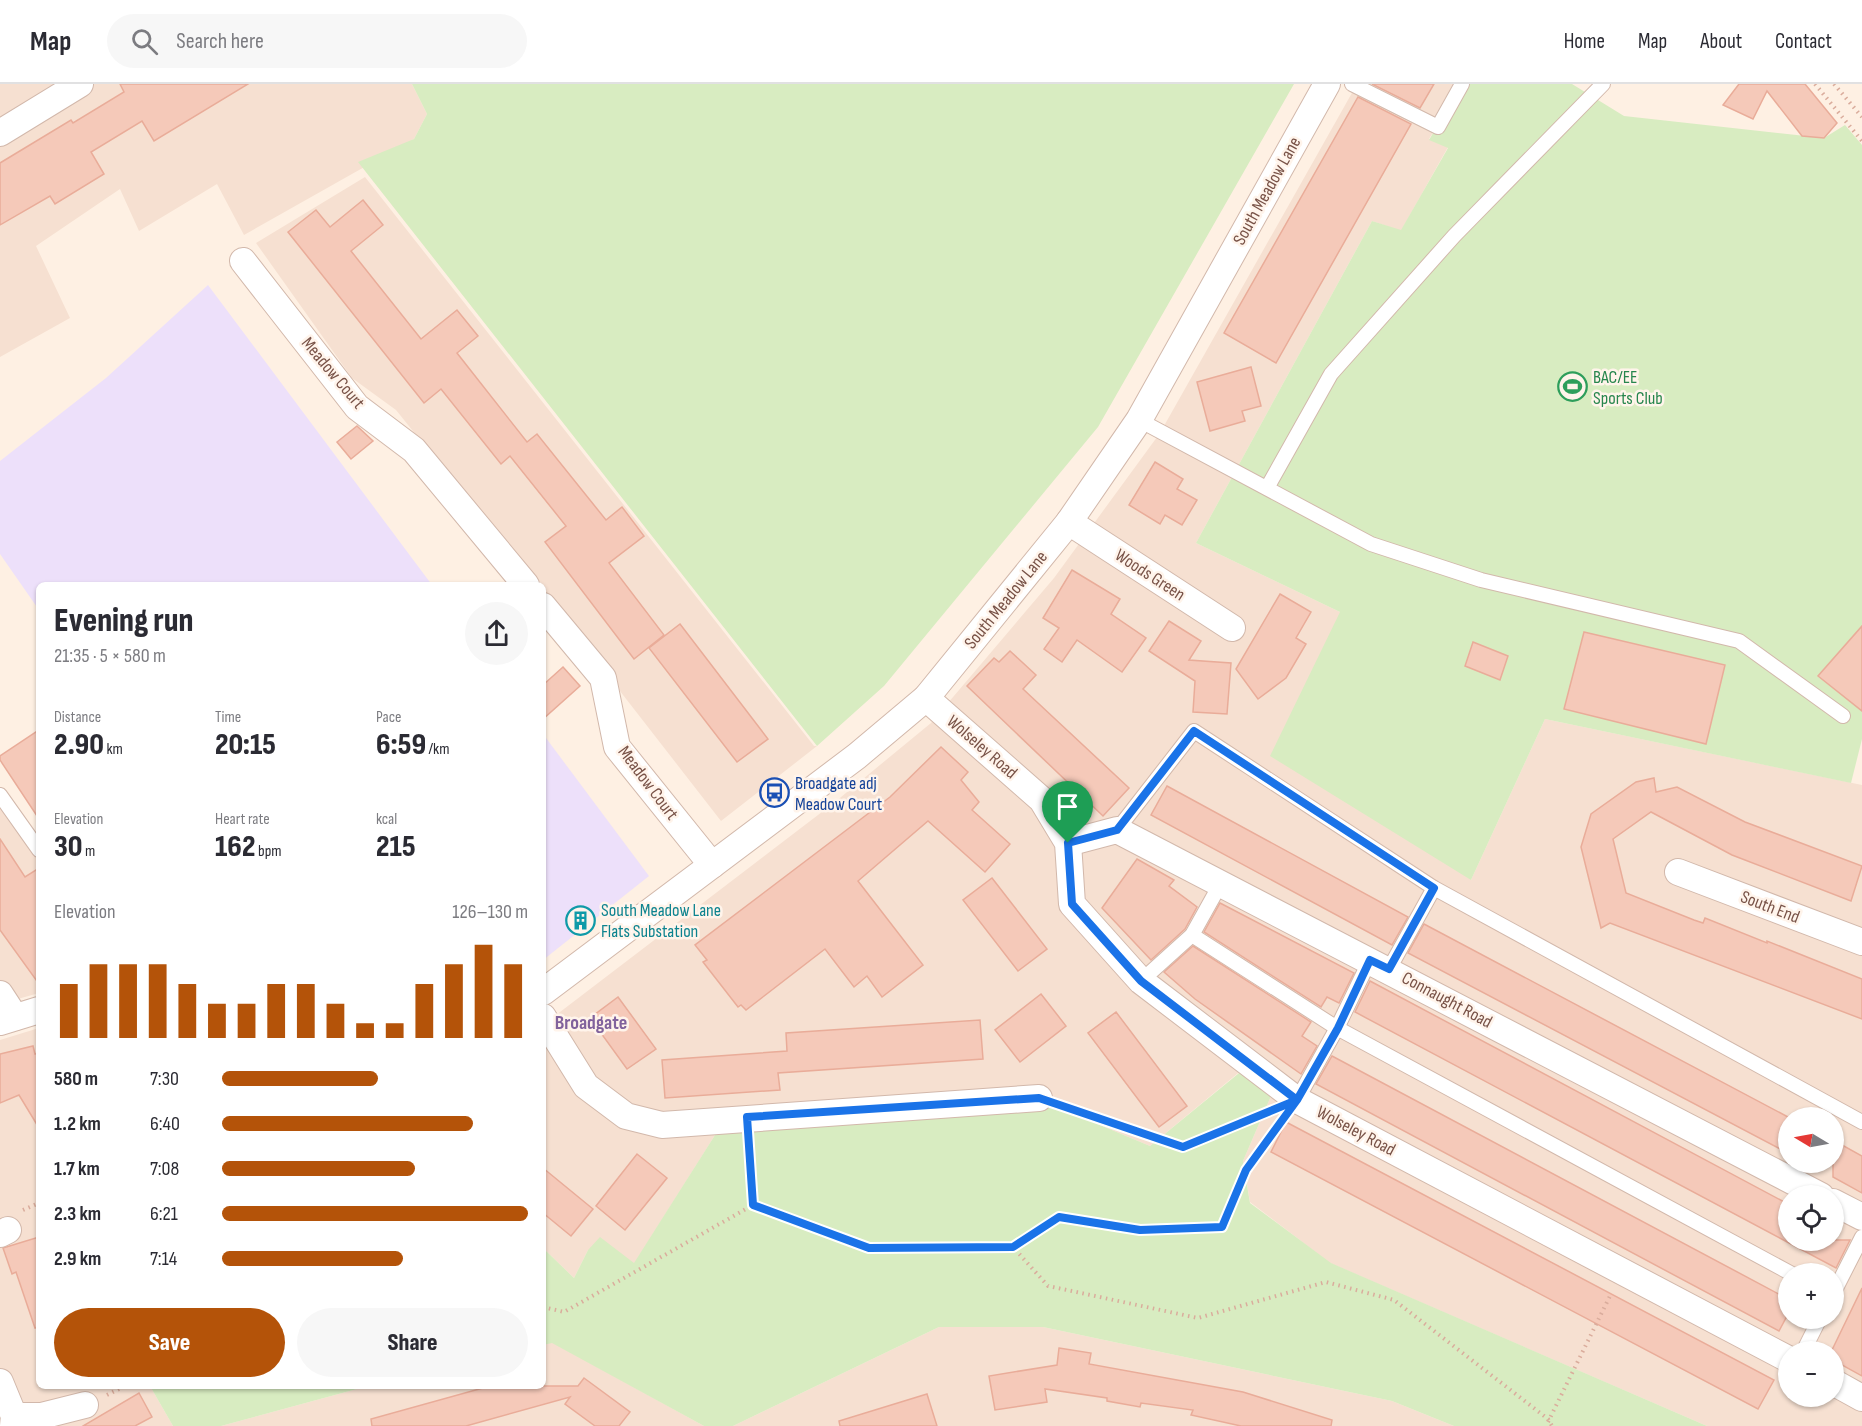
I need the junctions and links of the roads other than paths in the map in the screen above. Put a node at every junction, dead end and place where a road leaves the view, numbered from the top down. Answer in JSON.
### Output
{"nodes":[{"id":1,"x":80,"y":84,"type":"edge"},
{"id":2,"x":1327,"y":84,"type":"edge"},
{"id":3,"x":1352,"y":84,"type":"edge"},
{"id":4,"x":1462,"y":84,"type":"edge"},
{"id":5,"x":1603,"y":84,"type":"edge"},
{"id":6,"x":0,"y":133,"type":"edge"},
{"id":7,"x":243,"y":261,"type":"dead end"},
{"id":8,"x":1139,"y":420,"type":"junction"},
{"id":9,"x":1268,"y":488,"type":"junction"},
{"id":10,"x":1069,"y":522,"type":"junction"},
{"id":11,"x":524,"y":582,"type":"edge"},
{"id":12,"x":546,"y":610,"type":"edge"},
{"id":13,"x":1232,"y":628,"type":"dead end"},
{"id":14,"x":926,"y":698,"type":"junction"},
{"id":15,"x":1843,"y":716,"type":"dead end"},
{"id":16,"x":0,"y":795,"type":"edge"},
{"id":17,"x":1117,"y":830,"type":"junction"},
{"id":18,"x":1068,"y":843,"type":"junction"},
{"id":19,"x":36,"y":846,"type":"edge"},
{"id":20,"x":712,"y":865,"type":"junction"},
{"id":21,"x":1678,"y":872,"type":"dead end"},
{"id":22,"x":1221,"y":883,"type":"junction"},
{"id":23,"x":1434,"y":888,"type":"junction"},
{"id":24,"x":1192,"y":935,"type":"junction"},
{"id":25,"x":1862,"y":942,"type":"edge"},
{"id":26,"x":1380,"y":965,"type":"junction"},
{"id":27,"x":1141,"y":981,"type":"junction"},
{"id":28,"x":546,"y":990,"type":"edge"},
{"id":29,"x":0,"y":994,"type":"edge"},
{"id":30,"x":18,"y":1016,"type":"edge"},
{"id":31,"x":546,"y":1022,"type":"edge"},
{"id":32,"x":1338,"y":1028,"type":"junction"},
{"id":33,"x":1039,"y":1098,"type":"road end"},
{"id":34,"x":1297,"y":1100,"type":"junction"},
{"id":35,"x":1862,"y":1122,"type":"edge"},
{"id":36,"x":1800,"y":1185,"type":"edge"},
{"id":37,"x":1844,"y":1208,"type":"edge"},
{"id":38,"x":1862,"y":1217,"type":"edge"},
{"id":39,"x":1862,"y":1237,"type":"edge"},
{"id":40,"x":1778,"y":1266,"type":"edge"},
{"id":41,"x":1844,"y":1272,"type":"edge"},
{"id":42,"x":1778,"y":1354,"type":"edge"},
{"id":43,"x":0,"y":1382,"type":"edge"},
{"id":44,"x":1844,"y":1389,"type":"edge"},
{"id":45,"x":1862,"y":1398,"type":"edge"},
{"id":46,"x":85,"y":1405,"type":"dead end"},
{"id":47,"x":13,"y":1421,"type":"edge"}],
"edges":[{"from":1,"to":6,"type":"street"},
{"from":2,"to":8,"type":"street","name":"South Meadow Lane"},
{"from":3,"to":4,"type":"lane"},
{"from":5,"to":9,"type":"lane"},
{"from":7,"to":11,"type":"street","name":"Meadow Court"},
{"from":8,"to":9,"type":"lane"},
{"from":8,"to":10,"type":"street","name":"South Meadow Lane"},
{"from":9,"to":15,"type":"lane"},
{"from":10,"to":13,"type":"street","name":"Woods Green"},
{"from":10,"to":14,"type":"street","name":"South Meadow Lane"},
{"from":12,"to":20,"type":"street","name":"Meadow Court"},
{"from":14,"to":18,"type":"street","name":"Wolseley Road"},
{"from":14,"to":20,"type":"street","name":"South Meadow Lane"},
{"from":16,"to":19,"type":"lane"},
{"from":17,"to":18,"type":"street"},
{"from":17,"to":22,"type":"street","name":"Connaught Road"},
{"from":17,"to":23,"type":"lane"},
{"from":18,"to":27,"type":"street","name":"Wolseley Road"},
{"from":20,"to":28,"type":"street","name":"South Meadow Lane"},
{"from":21,"to":25,"type":"street","name":"South End"},
{"from":22,"to":24,"type":"lane"},
{"from":22,"to":26,"type":"street","name":"Connaught Road"},
{"from":23,"to":26,"type":"lane"},
{"from":23,"to":35,"type":"lane"},
{"from":24,"to":27,"type":"lane"},
{"from":24,"to":32,"type":"lane"},
{"from":26,"to":32,"type":"lane"},
{"from":26,"to":36,"type":"street","name":"Connaught Road"},
{"from":27,"to":34,"type":"street","name":"Wolseley Road"},
{"from":29,"to":30,"type":"street"},
{"from":31,"to":33,"type":"street"},
{"from":32,"to":34,"type":"lane"},
{"from":32,"to":40,"type":"lane"},
{"from":34,"to":42,"type":"street","name":"Wolseley Road"},
{"from":37,"to":38,"type":"street"},
{"from":39,"to":41,"type":"lane"},
{"from":43,"to":47,"type":"street"},
{"from":44,"to":45,"type":"street"},
{"from":46,"to":47,"type":"street"}]}
